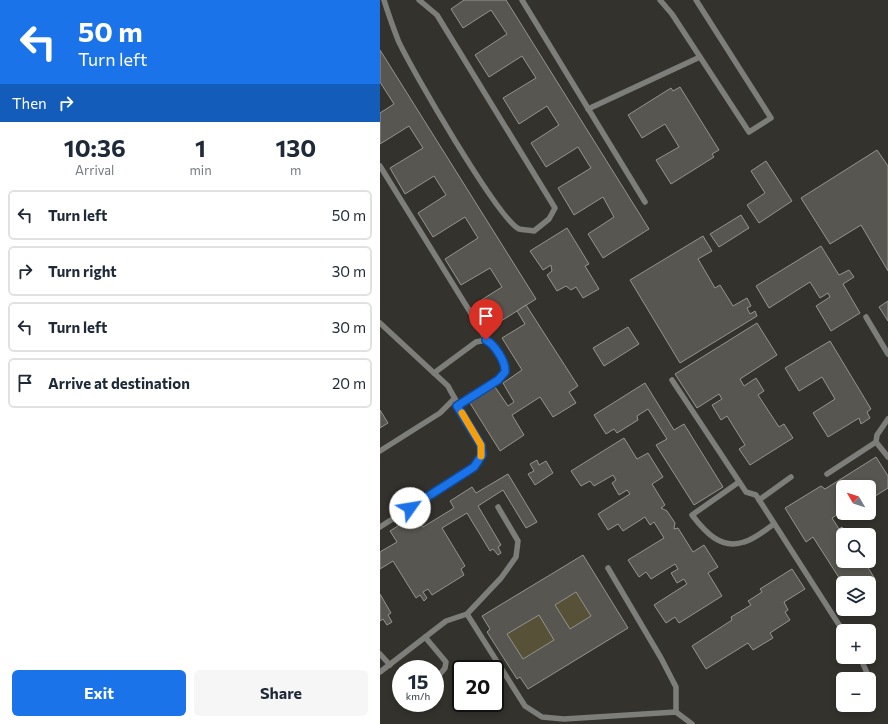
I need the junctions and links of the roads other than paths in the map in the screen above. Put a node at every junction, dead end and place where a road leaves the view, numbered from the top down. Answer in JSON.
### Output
{"nodes":[{"id":1,"x":384,"y":0,"type":"edge"},
{"id":2,"x":419,"y":0,"type":"edge"},
{"id":3,"x":522,"y":0,"type":"edge"},
{"id":4,"x":660,"y":0,"type":"edge"},
{"id":5,"x":696,"y":0,"type":"edge"},
{"id":6,"x":700,"y":57,"type":"junction"},
{"id":7,"x":588,"y":109,"type":"junction"},
{"id":8,"x":380,"y":166,"type":"edge"},
{"id":9,"x":645,"y":202,"type":"dead end"},
{"id":10,"x":866,"y":317,"type":"dead end"},
{"id":11,"x":380,"y":323,"type":"edge"},
{"id":12,"x":486,"y":340,"type":"junction"},
{"id":13,"x":888,"y":354,"type":"edge"},
{"id":14,"x":434,"y":373,"type":"junction"},
{"id":15,"x":672,"y":380,"type":"dead end"},
{"id":16,"x":454,"y":399,"type":"junction"},
{"id":17,"x":457,"y":406,"type":"junction"},
{"id":18,"x":888,"y":419,"type":"edge"},
{"id":19,"x":876,"y":442,"type":"junction"},
{"id":20,"x":380,"y":451,"type":"edge"},
{"id":21,"x":888,"y":457,"type":"edge"},
{"id":22,"x":827,"y":474,"type":"dead end"},
{"id":23,"x":791,"y":477,"type":"dead end"},
{"id":24,"x":739,"y":482,"type":"junction"},
{"id":25,"x":759,"y":500,"type":"junction"},
{"id":26,"x":498,"y":507,"type":"dead end"},
{"id":27,"x":774,"y":524,"type":"junction"},
{"id":28,"x":380,"y":527,"type":"edge"},
{"id":29,"x":608,"y":568,"type":"dead end"},
{"id":30,"x":467,"y":614,"type":"junction"},
{"id":31,"x":838,"y":624,"type":"edge"},
{"id":32,"x":425,"y":637,"type":"junction"},
{"id":33,"x":380,"y":654,"type":"edge"},
{"id":34,"x":390,"y":665,"type":"junction"},
{"id":35,"x":444,"y":669,"type":"edge"},
{"id":36,"x":380,"y":672,"type":"edge"},
{"id":37,"x":676,"y":712,"type":"junction"},
{"id":38,"x":692,"y":724,"type":"edge"}],
"edges":[{"from":1,"to":2,"type":"lane"},
{"from":3,"to":7,"type":"lane"},
{"from":4,"to":6,"type":"lane"},
{"from":5,"to":6,"type":"lane"},
{"from":6,"to":7,"type":"lane"},
{"from":7,"to":9,"type":"lane"},
{"from":8,"to":12,"type":"lane"},
{"from":10,"to":13,"type":"lane"},
{"from":11,"to":14,"type":"lane"},
{"from":12,"to":14,"type":"lane"},
{"from":12,"to":17,"type":"lane"},
{"from":14,"to":16,"type":"lane"},
{"from":15,"to":24,"type":"lane"},
{"from":16,"to":17,"type":"lane"},
{"from":16,"to":20,"type":"lane"},
{"from":17,"to":28,"type":"lane"},
{"from":18,"to":19,"type":"lane"},
{"from":19,"to":21,"type":"lane"},
{"from":19,"to":22,"type":"lane"},
{"from":23,"to":25,"type":"lane"},
{"from":24,"to":25,"type":"lane"},
{"from":24,"to":27,"type":"lane"},
{"from":25,"to":27,"type":"lane"},
{"from":26,"to":30,"type":"lane"},
{"from":27,"to":31,"type":"lane"},
{"from":29,"to":37,"type":"lane"},
{"from":30,"to":32,"type":"lane"},
{"from":30,"to":37,"type":"lane"},
{"from":32,"to":34,"type":"lane"},
{"from":32,"to":35,"type":"lane"},
{"from":33,"to":34,"type":"lane"},
{"from":34,"to":36,"type":"lane"},
{"from":37,"to":38,"type":"lane"}]}
